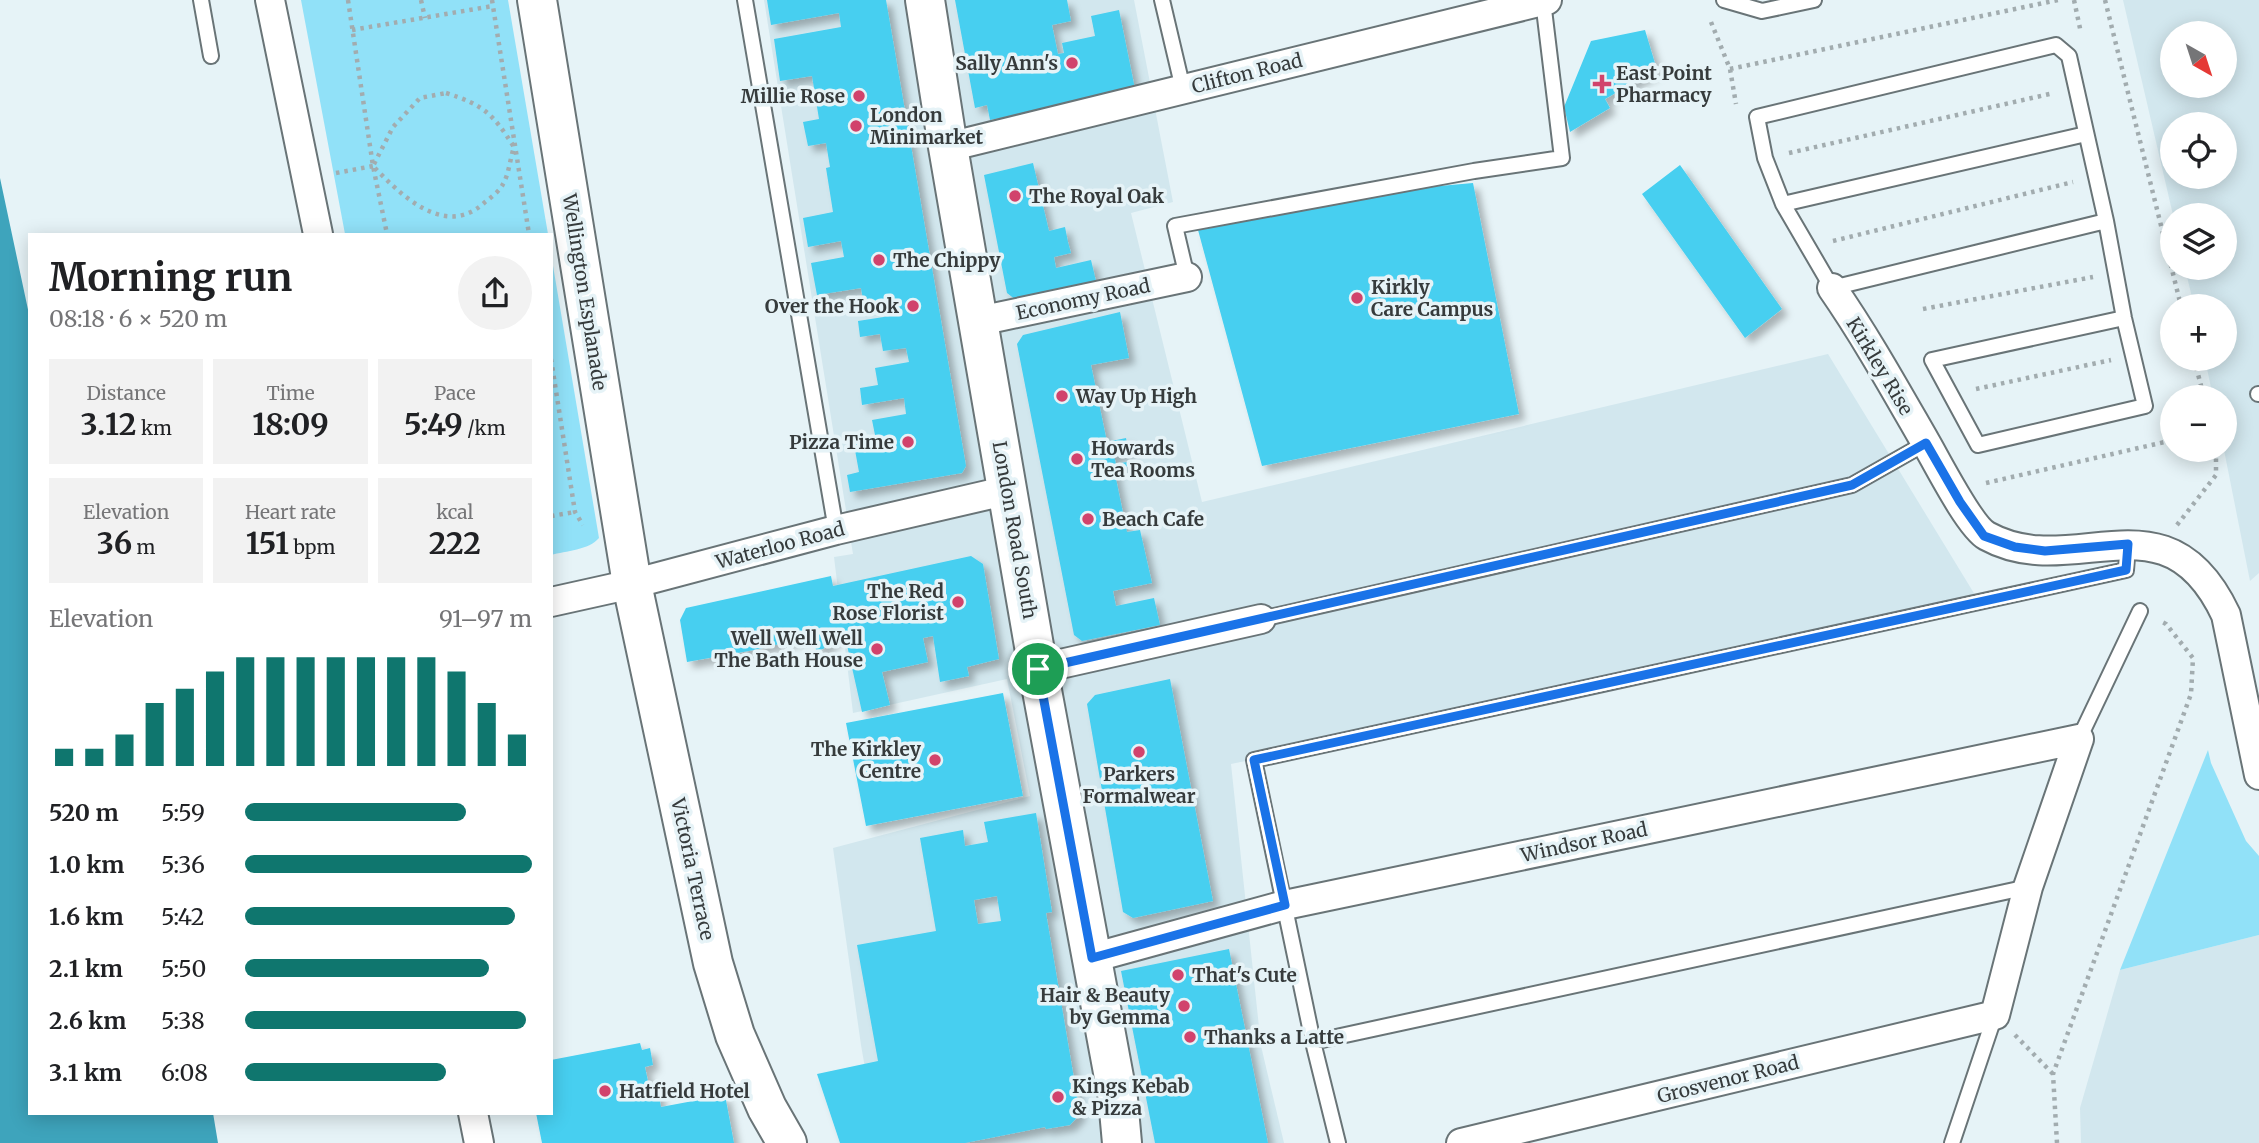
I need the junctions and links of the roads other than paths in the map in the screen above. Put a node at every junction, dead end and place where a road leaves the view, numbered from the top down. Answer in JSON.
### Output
{"nodes":[{"id":1,"x":201,"y":0,"type":"edge"},
{"id":2,"x":270,"y":0,"type":"edge"},
{"id":3,"x":537,"y":0,"type":"edge"},
{"id":4,"x":745,"y":0,"type":"edge"},
{"id":5,"x":925,"y":0,"type":"edge"},
{"id":6,"x":1162,"y":0,"type":"edge"},
{"id":7,"x":1545,"y":0,"type":"edge"},
{"id":8,"x":1724,"y":0,"type":"edge"},
{"id":9,"x":1814,"y":0,"type":"edge"},
{"id":10,"x":211,"y":56,"type":"dead end"},
{"id":11,"x":1183,"y":89,"type":"junction"},
{"id":12,"x":2086,"y":134,"type":"junction"},
{"id":13,"x":947,"y":147,"type":"junction"},
{"id":14,"x":1783,"y":204,"type":"junction"},
{"id":15,"x":2106,"y":221,"type":"junction"},
{"id":16,"x":318,"y":233,"type":"edge"},
{"id":17,"x":1187,"y":277,"type":"joint"},
{"id":18,"x":1832,"y":288,"type":"junction"},
{"id":19,"x":2124,"y":317,"type":"junction"},
{"id":20,"x":979,"y":321,"type":"junction"},
{"id":21,"x":1926,"y":443,"type":"junction"},
{"id":22,"x":1009,"y":490,"type":"junction"},
{"id":23,"x":835,"y":530,"type":"junction"},
{"id":24,"x":2128,"y":544,"type":"junction"},
{"id":25,"x":632,"y":584,"type":"junction"},
{"id":26,"x":553,"y":602,"type":"edge"},
{"id":27,"x":2140,"y":611,"type":"road end"},
{"id":28,"x":1261,"y":619,"type":"joint"},
{"id":29,"x":1038,"y":669,"type":"junction"},
{"id":30,"x":2079,"y":738,"type":"junction"},
{"id":31,"x":2259,"y":775,"type":"edge"},
{"id":32,"x":2028,"y":887,"type":"junction"},
{"id":33,"x":1285,"y":905,"type":"junction"},
{"id":34,"x":1092,"y":958,"type":"junction"},
{"id":35,"x":1995,"y":1014,"type":"junction"},
{"id":36,"x":1313,"y":1042,"type":"junction"},
{"id":37,"x":474,"y":1115,"type":"edge"},
{"id":38,"x":479,"y":1143,"type":"edge"},
{"id":39,"x":787,"y":1143,"type":"edge"},
{"id":40,"x":1122,"y":1143,"type":"edge"},
{"id":41,"x":1338,"y":1143,"type":"edge"},
{"id":42,"x":1461,"y":1143,"type":"edge"},
{"id":43,"x":1952,"y":1143,"type":"edge"}],
"edges":[{"from":1,"to":10,"type":"lane"},
{"from":2,"to":16,"type":"street"},
{"from":3,"to":25,"type":"main road","name":"Wellington Esplanade"},
{"from":4,"to":23,"type":"lane"},
{"from":5,"to":13,"type":"main road","name":"London Road South"},
{"from":6,"to":11,"type":"lane"},
{"from":7,"to":11,"type":"street","name":"Clifton Road"},
{"from":7,"to":17,"type":"lane"},
{"from":8,"to":9,"type":"lane"},
{"from":11,"to":13,"type":"street","name":"Clifton Road"},
{"from":12,"to":14,"type":"lane"},
{"from":12,"to":14,"type":"lane"},
{"from":12,"to":15,"type":"lane"},
{"from":13,"to":20,"type":"main road","name":"London Road South"},
{"from":14,"to":18,"type":"lane"},
{"from":15,"to":18,"type":"lane"},
{"from":15,"to":19,"type":"lane"},
{"from":17,"to":20,"type":"street","name":"Economy Road"},
{"from":18,"to":21,"type":"street","name":"Kirkley Rise"},
{"from":19,"to":19,"type":"lane"},
{"from":20,"to":22,"type":"main road","name":"London Road South"},
{"from":21,"to":24,"type":"street","name":"Kirkley Rise"},
{"from":21,"to":28,"type":"lane"},
{"from":22,"to":23,"type":"street","name":"Waterloo Road"},
{"from":22,"to":29,"type":"main road","name":"London Road South"},
{"from":23,"to":25,"type":"street","name":"Waterloo Road"},
{"from":24,"to":31,"type":"street","name":"Kirkley Rise"},
{"from":24,"to":33,"type":"lane"},
{"from":25,"to":26,"type":"street","name":"Waterloo Road"},
{"from":25,"to":39,"type":"main road","name":"Victoria Terrace"},
{"from":27,"to":30,"type":"lane"},
{"from":28,"to":29,"type":"street"},
{"from":29,"to":34,"type":"main road","name":"London Road South"},
{"from":30,"to":32,"type":"street"},
{"from":30,"to":33,"type":"street","name":"Windsor Road"},
{"from":32,"to":35,"type":"street"},
{"from":32,"to":36,"type":"lane"},
{"from":33,"to":34,"type":"street","name":"Windsor Road"},
{"from":33,"to":36,"type":"lane"},
{"from":34,"to":40,"type":"main road","name":"London Road South"},
{"from":35,"to":42,"type":"street","name":"Grosvenor Road"},
{"from":35,"to":43,"type":"lane"},
{"from":36,"to":41,"type":"lane"},
{"from":37,"to":38,"type":"street"}]}
